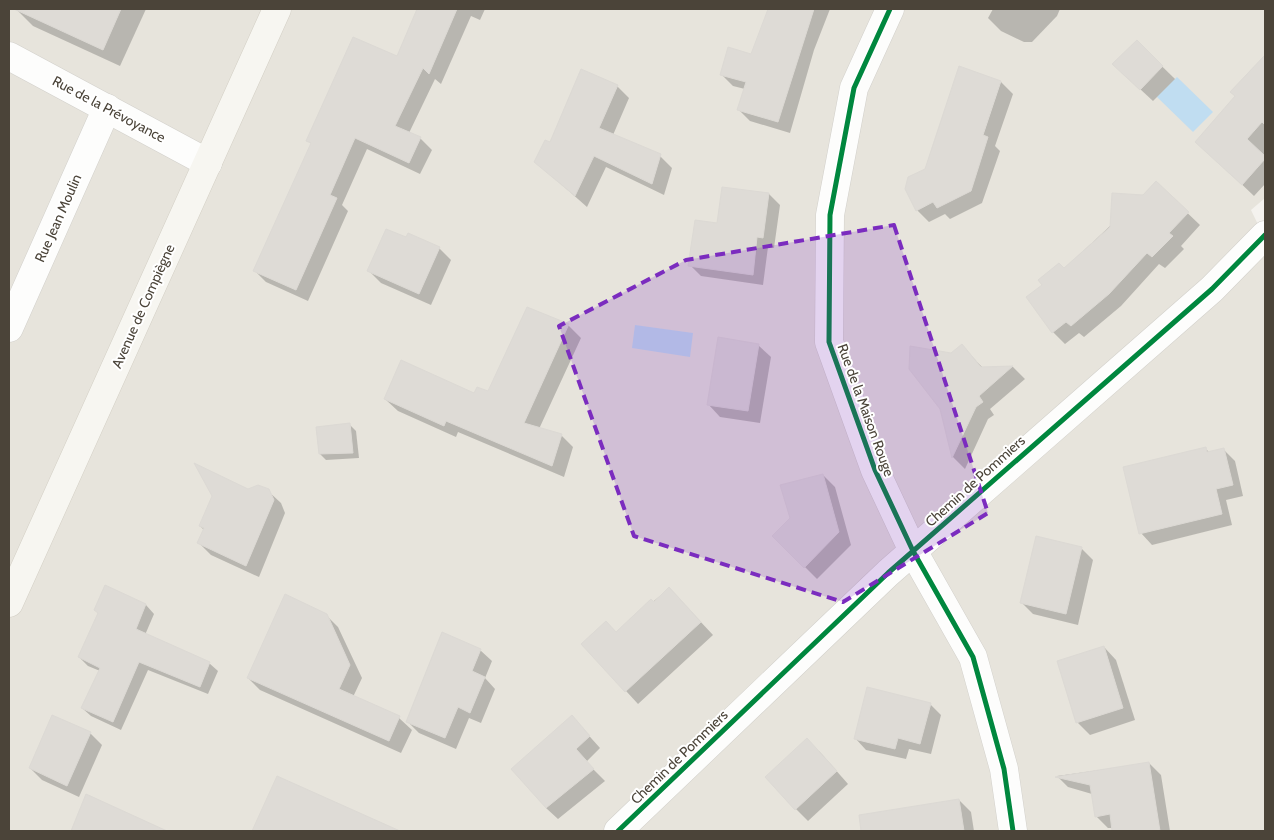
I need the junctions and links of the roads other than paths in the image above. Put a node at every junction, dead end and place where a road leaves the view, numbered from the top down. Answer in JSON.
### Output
{"nodes":[{"id":1,"x":277,"y":9,"type":"edge"},
{"id":2,"x":890,"y":9,"type":"edge"},
{"id":3,"x":9,"y":56,"type":"edge"},
{"id":4,"x":107,"y":108,"type":"junction"},
{"id":5,"x":208,"y":164,"type":"junction"},
{"id":6,"x":1265,"y":235,"type":"edge"},
{"id":7,"x":9,"y":328,"type":"edge"},
{"id":8,"x":913,"y":551,"type":"junction"},
{"id":9,"x":9,"y":603,"type":"edge"},
{"id":10,"x":618,"y":831,"type":"edge"},
{"id":11,"x":1013,"y":831,"type":"edge"}],
"edges":[{"from":1,"to":5,"type":"main road","name":"Avenue de Compiègne"},
{"from":2,"to":8,"type":"street","name":"Rue de la Maison Rouge"},
{"from":3,"to":4,"type":"street","name":"Rue de la Prévoyance"},
{"from":4,"to":5,"type":"street","name":"Rue de la Prévoyance"},
{"from":4,"to":7,"type":"street","name":"Rue Jean Moulin"},
{"from":5,"to":9,"type":"main road","name":"Avenue de Compiègne"},
{"from":6,"to":8,"type":"street","name":"Chemin de Pommiers"},
{"from":8,"to":10,"type":"street","name":"Chemin de Pommiers"},
{"from":8,"to":11,"type":"street","name":"Rue de la Maison Rouge"}]}
